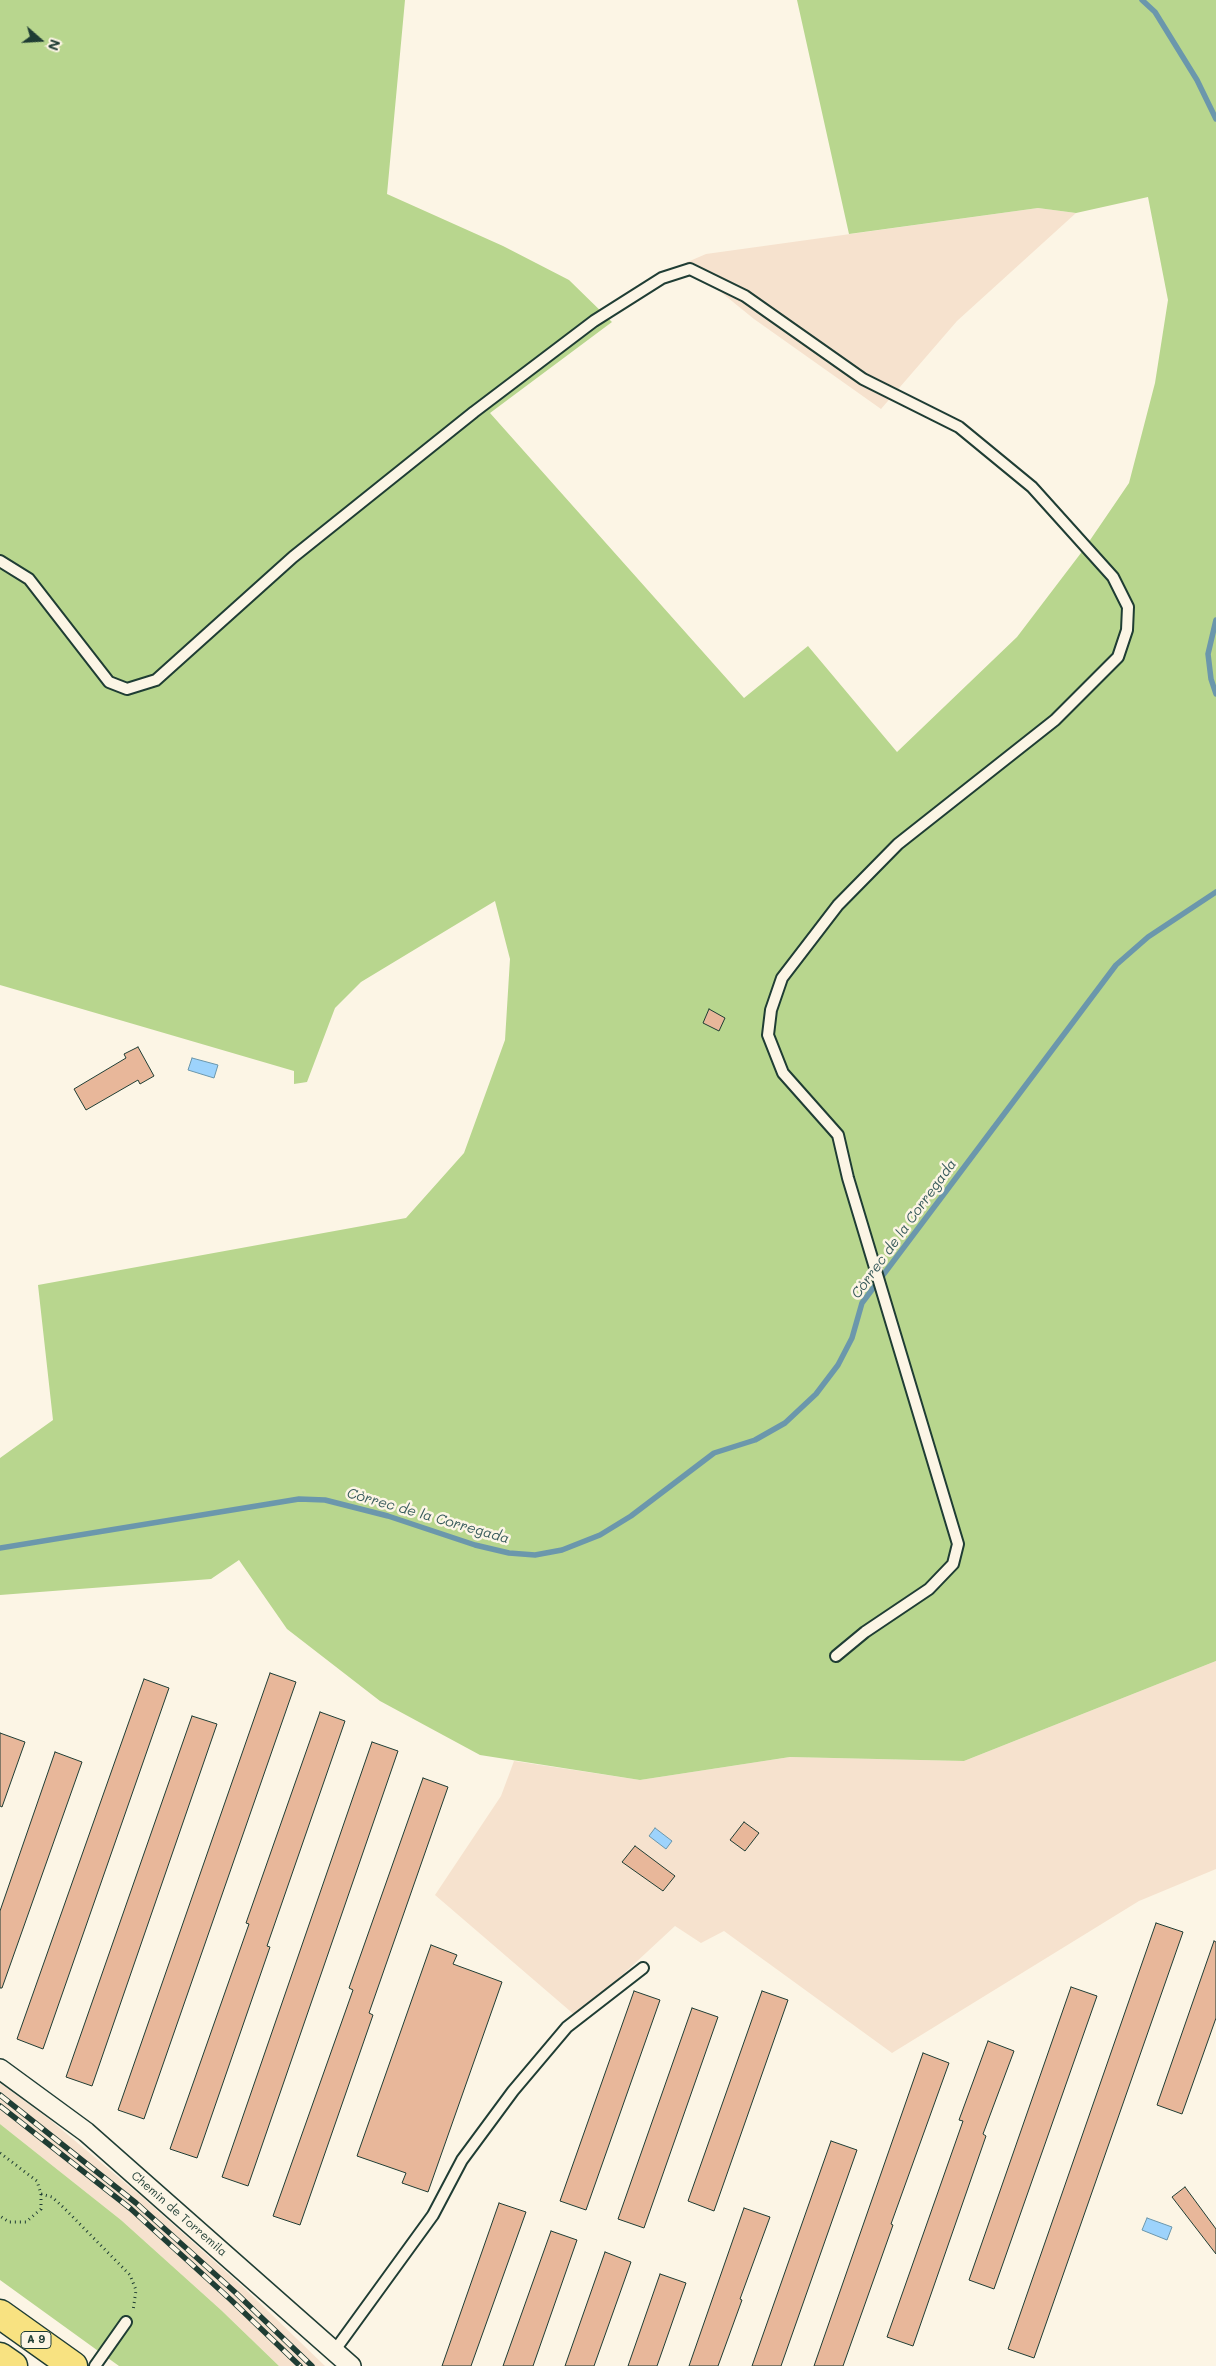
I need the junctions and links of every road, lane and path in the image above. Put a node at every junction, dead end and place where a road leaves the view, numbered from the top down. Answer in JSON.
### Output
{"nodes":[{"id":1,"x":0,"y":561,"type":"edge"},
{"id":2,"x":836,"y":1656,"type":"dead end"},
{"id":3,"x":644,"y":1968,"type":"dead end"},
{"id":4,"x":0,"y":2069,"type":"edge"},
{"id":5,"x":0,"y":2154,"type":"edge"},
{"id":6,"x":41,"y":2194,"type":"junction"},
{"id":7,"x":0,"y":2216,"type":"edge"},
{"id":8,"x":0,"y":2314,"type":"edge"},
{"id":9,"x":126,"y":2322,"type":"joint"},
{"id":10,"x":335,"y":2350,"type":"junction"},
{"id":11,"x":0,"y":2357,"type":"edge"},
{"id":12,"x":13,"y":2366,"type":"edge"},
{"id":13,"x":73,"y":2366,"type":"edge"},
{"id":14,"x":95,"y":2366,"type":"edge"},
{"id":15,"x":352,"y":2366,"type":"edge"}],
"edges":[{"from":1,"to":2,"type":"lane"},
{"from":3,"to":10,"type":"lane"},
{"from":4,"to":10,"type":"street","name":"Chemin de Torremila"},
{"from":5,"to":6,"type":"path"},
{"from":6,"to":7,"type":"path"},
{"from":6,"to":9,"type":"path"},
{"from":8,"to":13,"type":"highway","number":"A 9"},
{"from":9,"to":14,"type":"lane"},
{"from":10,"to":15,"type":"street","name":"Chemin de Torremila"},
{"from":11,"to":12,"type":"highway"}]}
